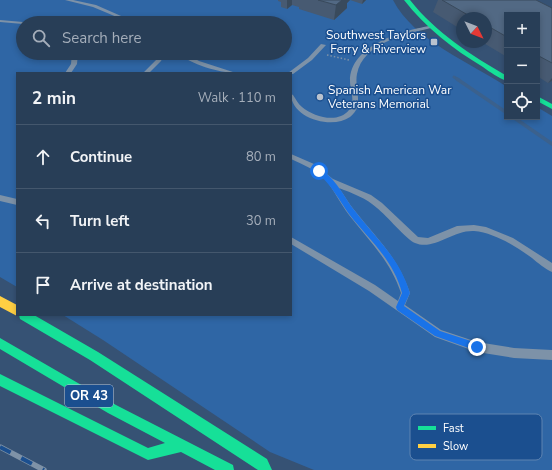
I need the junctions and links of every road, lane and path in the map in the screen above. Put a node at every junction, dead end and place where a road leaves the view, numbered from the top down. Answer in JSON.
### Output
{"nodes":[{"id":1,"x":67,"y":0,"type":"edge"},
{"id":2,"x":407,"y":0,"type":"edge"},
{"id":3,"x":118,"y":16,"type":"edge"},
{"id":4,"x":0,"y":21,"type":"edge"},
{"id":5,"x":16,"y":22,"type":"edge"},
{"id":6,"x":429,"y":27,"type":"junction"},
{"id":7,"x":323,"y":45,"type":"dead end"},
{"id":8,"x":317,"y":52,"type":"junction"},
{"id":9,"x":76,"y":60,"type":"edge"},
{"id":10,"x":159,"y":60,"type":"edge"},
{"id":11,"x":193,"y":60,"type":"edge"},
{"id":12,"x":360,"y":63,"type":"junction"},
{"id":13,"x":69,"y":72,"type":"edge"},
{"id":14,"x":147,"y":72,"type":"edge"},
{"id":15,"x":230,"y":72,"type":"edge"},
{"id":16,"x":292,"y":73,"type":"edge"},
{"id":17,"x":504,"y":77,"type":"edge"},
{"id":18,"x":292,"y":97,"type":"edge"},
{"id":19,"x":540,"y":100,"type":"edge"},
{"id":20,"x":552,"y":108,"type":"edge"},
{"id":21,"x":292,"y":156,"type":"edge"},
{"id":22,"x":329,"y":180,"type":"junction"},
{"id":23,"x":0,"y":198,"type":"edge"},
{"id":24,"x":16,"y":202,"type":"edge"},
{"id":25,"x":292,"y":241,"type":"edge"},
{"id":26,"x":552,"y":268,"type":"edge"},
{"id":27,"x":0,"y":301,"type":"edge"},
{"id":28,"x":399,"y":307,"type":"junction"},
{"id":29,"x":16,"y":310,"type":"edge"},
{"id":30,"x":26,"y":316,"type":"edge"},
{"id":31,"x":0,"y":343,"type":"edge"},
{"id":32,"x":552,"y":355,"type":"edge"},
{"id":33,"x":0,"y":380,"type":"edge"},
{"id":34,"x":180,"y":446,"type":"junction"},
{"id":35,"x":228,"y":470,"type":"edge"},
{"id":36,"x":266,"y":470,"type":"edge"}],
"edges":[{"from":1,"to":3,"type":"lane"},
{"from":2,"to":6,"type":"main road"},
{"from":4,"to":5,"type":"lane"},
{"from":6,"to":12,"type":"lane"},
{"from":6,"to":17,"type":"main road"},
{"from":7,"to":8,"type":"lane"},
{"from":8,"to":12,"type":"path"},
{"from":8,"to":16,"type":"lane"},
{"from":9,"to":13,"type":"lane"},
{"from":10,"to":14,"type":"lane"},
{"from":11,"to":15,"type":"lane"},
{"from":12,"to":18,"type":"lane"},
{"from":19,"to":20,"type":"main road"},
{"from":21,"to":22,"type":"lane"},
{"from":22,"to":26,"type":"lane"},
{"from":22,"to":28,"type":"lane"},
{"from":23,"to":24,"type":"lane"},
{"from":25,"to":28,"type":"lane"},
{"from":27,"to":29,"type":"main road"},
{"from":28,"to":32,"type":"lane"},
{"from":30,"to":36,"type":"main road"},
{"from":31,"to":34,"type":"main road","number":"OR 43"},
{"from":33,"to":34,"type":"main road"},
{"from":34,"to":35,"type":"main road","number":"OR 43"}]}
